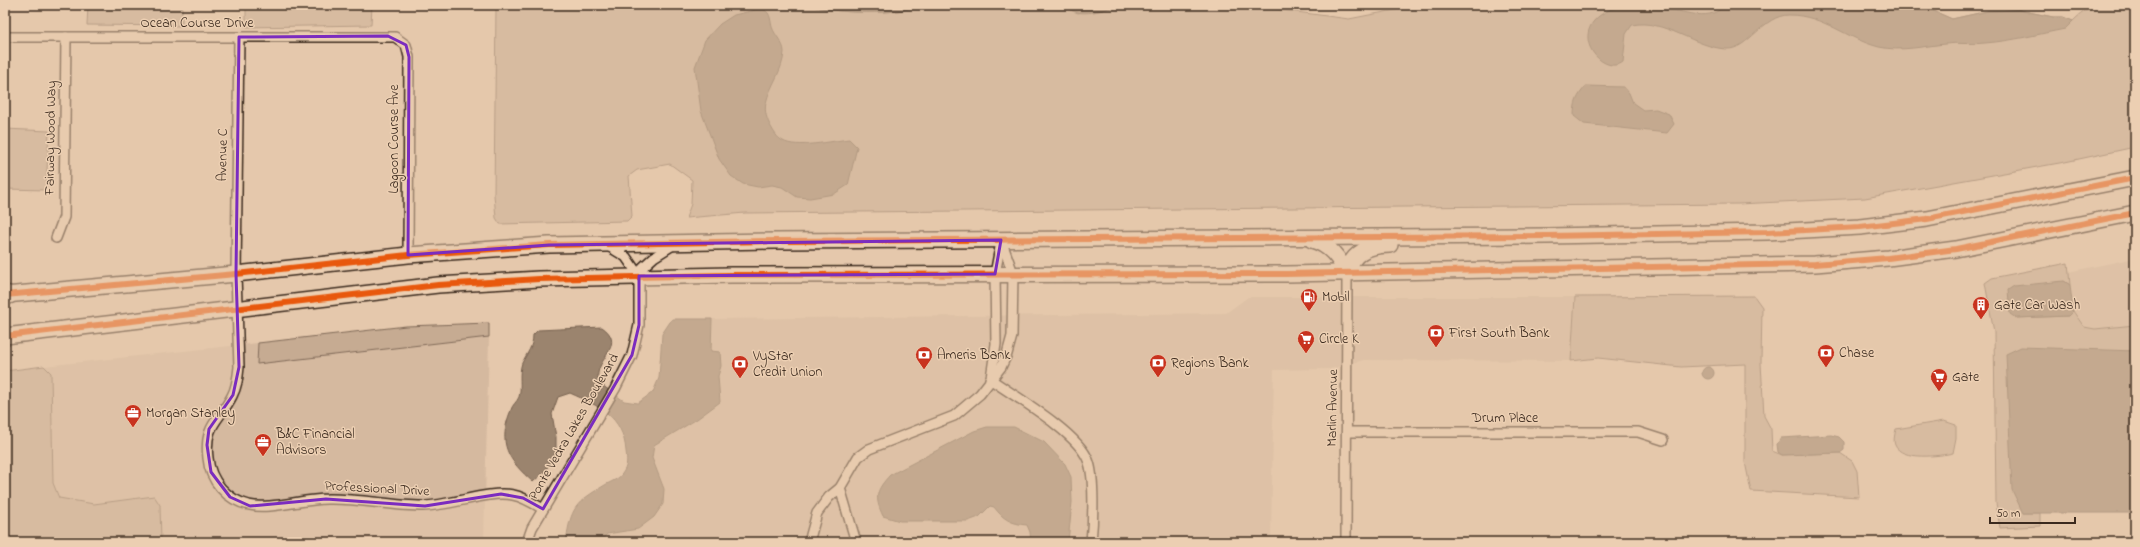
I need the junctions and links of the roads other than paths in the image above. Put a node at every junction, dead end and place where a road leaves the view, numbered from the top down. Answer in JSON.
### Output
{"nodes":[{"id":1,"x":388,"y":36,"type":"joint"},
{"id":2,"x":5,"y":37,"type":"edge"},
{"id":3,"x":66,"y":37,"type":"junction"},
{"id":4,"x":238,"y":37,"type":"junction"},
{"id":5,"x":2135,"y":178,"type":"edge"},
{"id":6,"x":2135,"y":213,"type":"edge"},
{"id":7,"x":1547,"y":236,"type":"junction"},
{"id":8,"x":56,"y":238,"type":"dead end"},
{"id":9,"x":1304,"y":238,"type":"junction"},
{"id":10,"x":1001,"y":240,"type":"junction"},
{"id":11,"x":678,"y":242,"type":"junction"},
{"id":12,"x":603,"y":244,"type":"junction"},
{"id":13,"x":408,"y":254,"type":"junction"},
{"id":14,"x":1012,"y":273,"type":"junction"},
{"id":15,"x":236,"y":274,"type":"junction"},
{"id":16,"x":995,"y":274,"type":"junction"},
{"id":17,"x":1347,"y":274,"type":"junction"},
{"id":18,"x":640,"y":276,"type":"junction"},
{"id":19,"x":6,"y":295,"type":"edge"},
{"id":20,"x":237,"y":309,"type":"junction"},
{"id":21,"x":5,"y":336,"type":"edge"},
{"id":22,"x":990,"y":379,"type":"junction"},
{"id":23,"x":1347,"y":432,"type":"junction"},
{"id":24,"x":1662,"y":440,"type":"dead end"},
{"id":25,"x":840,"y":488,"type":"junction"},
{"id":26,"x":543,"y":509,"type":"junction"},
{"id":27,"x":527,"y":542,"type":"edge"},
{"id":28,"x":810,"y":542,"type":"edge"},
{"id":29,"x":856,"y":542,"type":"edge"},
{"id":30,"x":1091,"y":542,"type":"edge"},
{"id":31,"x":1346,"y":542,"type":"edge"}],
"edges":[{"from":1,"to":4,"type":"street","name":"Ocean Course Drive"},
{"from":1,"to":13,"type":"street","name":"Lagoon Course Ave"},
{"from":2,"to":3,"type":"street","name":"Ocean Course Drive"},
{"from":3,"to":4,"type":"street","name":"Ocean Course Drive"},
{"from":3,"to":8,"type":"street","name":"Fairway Wood Way"},
{"from":4,"to":15,"type":"street","name":"Avenue C"},
{"from":5,"to":7,"type":"main road"},
{"from":6,"to":17,"type":"main road"},
{"from":7,"to":9,"type":"main road"},
{"from":7,"to":17,"type":"main road"},
{"from":9,"to":10,"type":"main road"},
{"from":9,"to":17,"type":"main road"},
{"from":10,"to":11,"type":"main road"},
{"from":10,"to":14,"type":"street"},
{"from":10,"to":16,"type":"street"},
{"from":11,"to":12,"type":"main road"},
{"from":11,"to":18,"type":"street"},
{"from":12,"to":13,"type":"main road"},
{"from":12,"to":18,"type":"street"},
{"from":13,"to":15,"type":"main road"},
{"from":14,"to":16,"type":"main road"},
{"from":14,"to":17,"type":"main road"},
{"from":14,"to":22,"type":"street"},
{"from":15,"to":19,"type":"main road"},
{"from":15,"to":20,"type":"street","name":"Professional Drive"},
{"from":16,"to":18,"type":"main road"},
{"from":16,"to":22,"type":"street"},
{"from":17,"to":23,"type":"street","name":"Marlin Avenue"},
{"from":18,"to":20,"type":"main road"},
{"from":18,"to":26,"type":"street","name":"Ponte Vedra Lakes Boulevard"},
{"from":20,"to":21,"type":"main road"},
{"from":20,"to":26,"type":"street","name":"Professional Drive"},
{"from":22,"to":25,"type":"street"},
{"from":22,"to":30,"type":"street"},
{"from":23,"to":24,"type":"street","name":"Drum Place"},
{"from":23,"to":31,"type":"street","name":"Marlin Avenue"},
{"from":25,"to":28,"type":"street"},
{"from":25,"to":29,"type":"street"},
{"from":26,"to":27,"type":"street","name":"Ponte Vedra Lakes Boulevard"}]}
